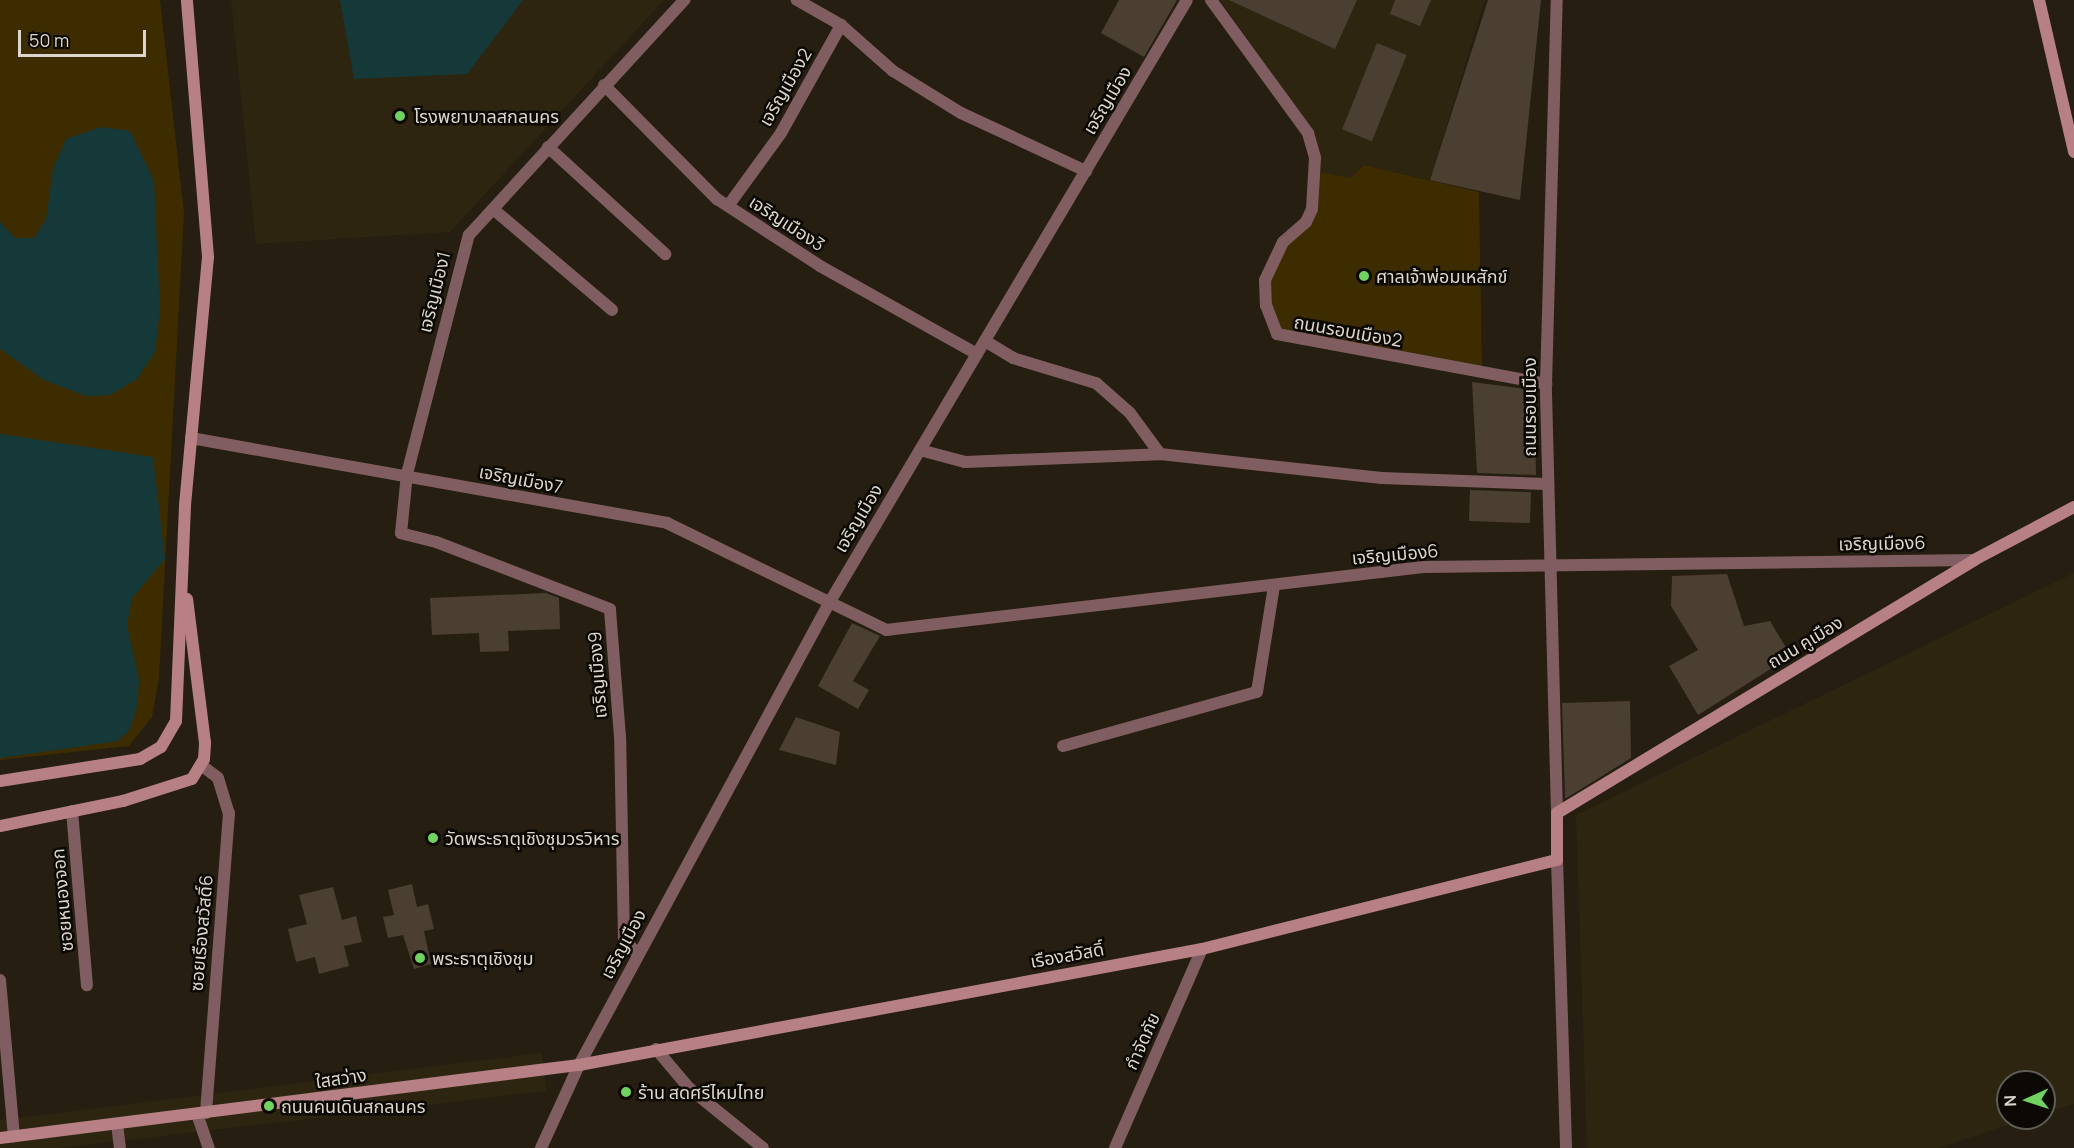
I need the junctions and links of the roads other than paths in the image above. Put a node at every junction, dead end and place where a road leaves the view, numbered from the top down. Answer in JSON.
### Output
{"nodes":[{"id":1,"x":187,"y":0,"type":"edge"},
{"id":2,"x":684,"y":0,"type":"edge"},
{"id":3,"x":797,"y":0,"type":"edge"},
{"id":4,"x":1187,"y":0,"type":"edge"},
{"id":5,"x":1211,"y":0,"type":"edge"},
{"id":6,"x":1557,"y":0,"type":"edge"},
{"id":7,"x":2039,"y":0,"type":"edge"},
{"id":8,"x":841,"y":25,"type":"junction"},
{"id":9,"x":604,"y":85,"type":"junction"},
{"id":10,"x":548,"y":147,"type":"junction"},
{"id":11,"x":2074,"y":152,"type":"edge"},
{"id":12,"x":1086,"y":171,"type":"junction"},
{"id":13,"x":728,"y":206,"type":"junction"},
{"id":14,"x":493,"y":208,"type":"junction"},
{"id":15,"x":665,"y":254,"type":"dead end"},
{"id":16,"x":612,"y":310,"type":"dead end"},
{"id":17,"x":985,"y":341,"type":"junction"},
{"id":18,"x":977,"y":354,"type":"junction"},
{"id":19,"x":1546,"y":384,"type":"junction"},
{"id":20,"x":191,"y":438,"type":"junction"},
{"id":21,"x":920,"y":450,"type":"junction"},
{"id":22,"x":1160,"y":454,"type":"junction"},
{"id":23,"x":407,"y":474,"type":"junction"},
{"id":24,"x":1547,"y":484,"type":"junction"},
{"id":25,"x":2074,"y":507,"type":"edge"},
{"id":26,"x":401,"y":533,"type":"joint"},
{"id":27,"x":1974,"y":560,"type":"junction"},
{"id":28,"x":182,"y":563,"type":"junction"},
{"id":29,"x":1551,"y":566,"type":"junction"},
{"id":30,"x":1274,"y":586,"type":"junction"},
{"id":31,"x":828,"y":604,"type":"junction"},
{"id":32,"x":1063,"y":746,"type":"dead end"},
{"id":33,"x":201,"y":765,"type":"junction"},
{"id":34,"x":0,"y":780,"type":"edge"},
{"id":35,"x":72,"y":811,"type":"junction"},
{"id":36,"x":1557,"y":813,"type":"junction"},
{"id":37,"x":0,"y":825,"type":"edge"},
{"id":38,"x":1557,"y":860,"type":"junction"},
{"id":39,"x":1202,"y":949,"type":"junction"},
{"id":40,"x":638,"y":955,"type":"junction"},
{"id":41,"x":0,"y":980,"type":"edge"},
{"id":42,"x":87,"y":985,"type":"dead end"},
{"id":43,"x":656,"y":1049,"type":"junction"},
{"id":44,"x":579,"y":1065,"type":"junction"},
{"id":45,"x":201,"y":1114,"type":"junction"},
{"id":46,"x":117,"y":1124,"type":"junction"},
{"id":47,"x":14,"y":1136,"type":"junction"},
{"id":48,"x":0,"y":1138,"type":"edge"},
{"id":49,"x":120,"y":1148,"type":"edge"},
{"id":50,"x":209,"y":1148,"type":"edge"},
{"id":51,"x":541,"y":1148,"type":"edge"},
{"id":52,"x":763,"y":1148,"type":"edge"},
{"id":53,"x":1115,"y":1148,"type":"edge"},
{"id":54,"x":1566,"y":1148,"type":"edge"}],
"edges":[{"from":1,"to":20,"type":"street"},
{"from":2,"to":9,"type":"street","name":"เจริญเมือง1"},
{"from":3,"to":8,"type":"street"},
{"from":4,"to":12,"type":"street","name":"เจริญเมือง"},
{"from":5,"to":19,"type":"street","name":"ถนนรอบเมือง2"},
{"from":6,"to":19,"type":"street","name":"ถนนรอบเมือง"},
{"from":7,"to":11,"type":"street"},
{"from":8,"to":12,"type":"street"},
{"from":8,"to":13,"type":"street","name":"เจริญเมือง2"},
{"from":9,"to":10,"type":"street","name":"เจริญเมือง1"},
{"from":9,"to":13,"type":"street","name":"เจริญเมือง3"},
{"from":10,"to":14,"type":"street","name":"เจริญเมือง1"},
{"from":10,"to":15,"type":"street"},
{"from":12,"to":17,"type":"street","name":"เจริญเมือง"},
{"from":13,"to":18,"type":"street","name":"เจริญเมือง3"},
{"from":14,"to":16,"type":"street"},
{"from":14,"to":23,"type":"street","name":"เจริญเมือง1"},
{"from":17,"to":18,"type":"street","name":"เจริญเมือง"},
{"from":17,"to":22,"type":"street"},
{"from":18,"to":21,"type":"street","name":"เจริญเมือง"},
{"from":19,"to":24,"type":"street","name":"ถนนรอบเมือง"},
{"from":20,"to":23,"type":"street","name":"เจริญเมือง7"},
{"from":20,"to":28,"type":"street"},
{"from":21,"to":22,"type":"street"},
{"from":21,"to":31,"type":"street","name":"เจริญเมือง"},
{"from":22,"to":24,"type":"street"},
{"from":23,"to":26,"type":"street","name":"เจริญเมือง1"},
{"from":23,"to":31,"type":"street","name":"เจริญเมือง7"},
{"from":24,"to":29,"type":"street","name":"ถนนรอบเมือง"},
{"from":25,"to":27,"type":"street","name":"ถนน คูเมือง"},
{"from":26,"to":40,"type":"street","name":"เจริญเมือง9"},
{"from":27,"to":29,"type":"street","name":"เจริญเมือง6"},
{"from":27,"to":36,"type":"street","name":"ถนน คูเมือง"},
{"from":28,"to":33,"type":"street"},
{"from":28,"to":34,"type":"street"},
{"from":29,"to":30,"type":"street","name":"เจริญเมือง6"},
{"from":29,"to":36,"type":"street","name":"ถนนรอบเมือง"},
{"from":30,"to":31,"type":"street","name":"เจริญเมือง6"},
{"from":30,"to":32,"type":"street"},
{"from":31,"to":40,"type":"street","name":"เจริญเมือง"},
{"from":33,"to":35,"type":"street"},
{"from":33,"to":45,"type":"street","name":"ซอยเรืองสวัสดิ์6"},
{"from":35,"to":37,"type":"street"},
{"from":35,"to":42,"type":"street","name":"ซอยหนองจอก"},
{"from":36,"to":38,"type":"street"},
{"from":38,"to":39,"type":"street","name":"เรืองสวัสดิ์"},
{"from":38,"to":54,"type":"street"},
{"from":39,"to":43,"type":"street","name":"เรืองสวัสดิ์"},
{"from":39,"to":53,"type":"street","name":"กำจัดภัย"},
{"from":40,"to":44,"type":"street","name":"เจริญเมือง"},
{"from":41,"to":47,"type":"street"},
{"from":43,"to":44,"type":"street","name":"เรืองสวัสดิ์"},
{"from":43,"to":52,"type":"street"},
{"from":44,"to":45,"type":"street","name":"ใสสว่าง"},
{"from":44,"to":51,"type":"street","name":"เจริญเมือง"},
{"from":45,"to":46,"type":"street","name":"ใสสว่าง"},
{"from":45,"to":50,"type":"street"},
{"from":46,"to":47,"type":"street","name":"ใสสว่าง"},
{"from":46,"to":49,"type":"street"},
{"from":47,"to":48,"type":"street","name":"ใสสว่าง"}]}
